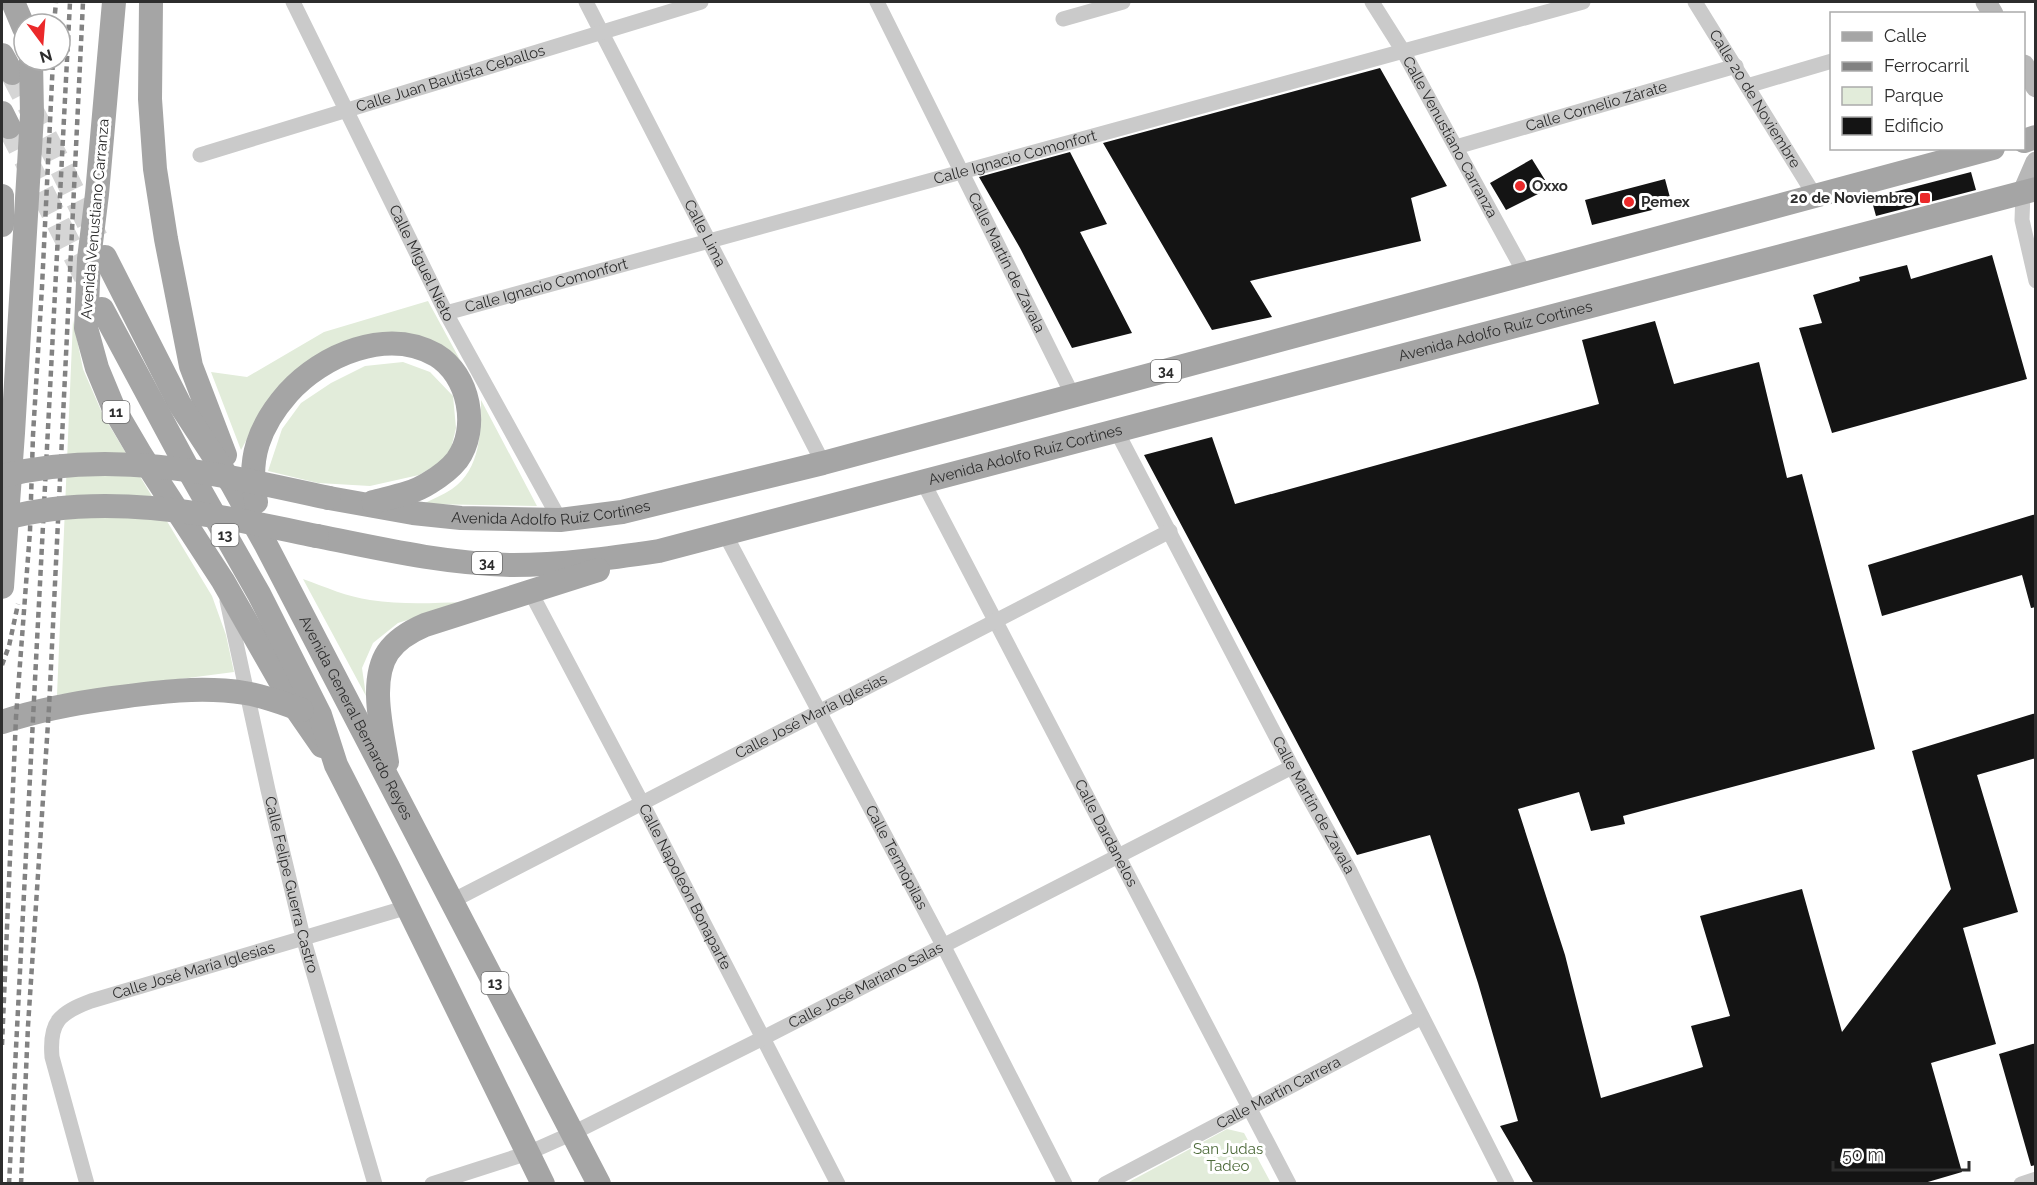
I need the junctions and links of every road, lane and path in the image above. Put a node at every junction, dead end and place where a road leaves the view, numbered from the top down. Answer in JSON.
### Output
{"nodes":[{"id":1,"x":114,"y":2,"type":"edge"},
{"id":2,"x":151,"y":2,"type":"edge"},
{"id":3,"x":293,"y":2,"type":"edge"},
{"id":4,"x":586,"y":2,"type":"edge"},
{"id":5,"x":701,"y":2,"type":"edge"},
{"id":6,"x":877,"y":2,"type":"edge"},
{"id":7,"x":1123,"y":2,"type":"edge"},
{"id":8,"x":1372,"y":2,"type":"edge"},
{"id":9,"x":1583,"y":2,"type":"edge"},
{"id":10,"x":1695,"y":2,"type":"edge"},
{"id":11,"x":1063,"y":19,"type":"dead end"},
{"id":12,"x":602,"y":33,"type":"junction"},
{"id":13,"x":1403,"y":51,"type":"junction"},
{"id":14,"x":1830,"y":62,"type":"edge"},
{"id":15,"x":1736,"y":66,"type":"junction"},
{"id":16,"x":2025,"y":67,"type":"edge"},
{"id":17,"x":18,"y":72,"type":"edge"},
{"id":18,"x":1747,"y":86,"type":"junction"},
{"id":19,"x":2036,"y":87,"type":"edge"},
{"id":20,"x":345,"y":111,"type":"junction"},
{"id":21,"x":1456,"y":147,"type":"junction"},
{"id":22,"x":1986,"y":150,"type":"edge"},
{"id":23,"x":200,"y":155,"type":"dead end"},
{"id":24,"x":2036,"y":162,"type":"edge"},
{"id":25,"x":961,"y":172,"type":"junction"},
{"id":26,"x":2029,"y":191,"type":"edge"},
{"id":27,"x":2,"y":195,"type":"edge"},
{"id":28,"x":1815,"y":196,"type":"junction"},
{"id":29,"x":2,"y":225,"type":"edge"},
{"id":30,"x":709,"y":241,"type":"junction"},
{"id":31,"x":105,"y":257,"type":"tunnel mouth"},
{"id":32,"x":1526,"y":274,"type":"junction"},
{"id":33,"x":2036,"y":281,"type":"edge"},
{"id":34,"x":102,"y":309,"type":"tunnel mouth"},
{"id":35,"x":446,"y":313,"type":"junction"},
{"id":36,"x":1073,"y":396,"type":"junction"},
{"id":37,"x":1116,"y":430,"type":"junction"},
{"id":38,"x":823,"y":463,"type":"junction"},
{"id":39,"x":2,"y":476,"type":"edge"},
{"id":40,"x":923,"y":482,"type":"junction"},
{"id":41,"x":232,"y":484,"type":"junction"},
{"id":42,"x":362,"y":504,"type":"junction"},
{"id":43,"x":2,"y":519,"type":"edge"},
{"id":44,"x":560,"y":520,"type":"junction"},
{"id":45,"x":1170,"y":531,"type":"junction"},
{"id":46,"x":725,"y":534,"type":"junction"},
{"id":47,"x":266,"y":545,"type":"junction"},
{"id":48,"x":659,"y":551,"type":"junction"},
{"id":49,"x":222,"y":581,"type":"junction"},
{"id":50,"x":2,"y":587,"type":"edge"},
{"id":51,"x":531,"y":591,"type":"junction"},
{"id":52,"x":995,"y":621,"type":"junction"},
{"id":53,"x":247,"y":693,"type":"junction"},
{"id":54,"x":295,"y":707,"type":"junction"},
{"id":55,"x":818,"y":712,"type":"junction"},
{"id":56,"x":320,"y":715,"type":"junction"},
{"id":57,"x":2,"y":722,"type":"edge"},
{"id":58,"x":336,"y":765,"type":"junction"},
{"id":59,"x":1292,"y":766,"type":"junction"},
{"id":60,"x":390,"y":782,"type":"junction"},
{"id":61,"x":642,"y":803,"type":"junction"},
{"id":62,"x":1118,"y":856,"type":"junction"},
{"id":63,"x":452,"y":901,"type":"junction"},
{"id":64,"x":408,"y":907,"type":"junction"},
{"id":65,"x":303,"y":937,"type":"junction"},
{"id":66,"x":943,"y":945,"type":"junction"},
{"id":67,"x":1422,"y":1017,"type":"junction"},
{"id":68,"x":763,"y":1038,"type":"junction"},
{"id":69,"x":1250,"y":1108,"type":"junction"},
{"id":70,"x":573,"y":1132,"type":"junction"},
{"id":71,"x":528,"y":1153,"type":"junction"},
{"id":72,"x":2036,"y":1179,"type":"edge"},
{"id":73,"x":87,"y":1184,"type":"edge"},
{"id":74,"x":375,"y":1184,"type":"edge"},
{"id":75,"x":432,"y":1184,"type":"edge"},
{"id":76,"x":543,"y":1184,"type":"edge"},
{"id":77,"x":599,"y":1184,"type":"edge"},
{"id":78,"x":838,"y":1184,"type":"edge"},
{"id":79,"x":1065,"y":1184,"type":"edge"},
{"id":80,"x":1105,"y":1184,"type":"edge"},
{"id":81,"x":1289,"y":1184,"type":"edge"},
{"id":82,"x":1507,"y":1184,"type":"edge"},
{"id":83,"x":2021,"y":1184,"type":"edge"}],
"edges":[{"from":1,"to":49,"type":"main road","name":"Avenida Venustiano Carranza","number":"11"},
{"from":2,"to":41,"type":"main road"},
{"from":3,"to":20,"type":"street","name":"Calle Miguel Nieto"},
{"from":4,"to":12,"type":"street","name":"Calle Lima"},
{"from":5,"to":12,"type":"street","name":"Calle Juan Bautista Ceballos"},
{"from":6,"to":25,"type":"street","name":"Calle Martín de Zavala"},
{"from":7,"to":11,"type":"street"},
{"from":8,"to":13,"type":"street","name":"Calle Venustiano Carranza"},
{"from":9,"to":13,"type":"street","name":"Calle Ignacio Comonfort"},
{"from":10,"to":15,"type":"street","name":"Calle 20 de Noviembre"},
{"from":12,"to":20,"type":"street","name":"Calle Juan Bautista Ceballos"},
{"from":12,"to":30,"type":"street","name":"Calle Lima"},
{"from":13,"to":21,"type":"street","name":"Calle Venustiano Carranza"},
{"from":13,"to":25,"type":"street","name":"Calle Ignacio Comonfort"},
{"from":14,"to":18,"type":"street"},
{"from":15,"to":18,"type":"street","name":"Calle 20 de Noviembre"},
{"from":15,"to":21,"type":"street","name":"Calle Cornelio Zárate"},
{"from":16,"to":19,"type":"street"},
{"from":17,"to":50,"type":"main road"},
{"from":18,"to":28,"type":"street","name":"Calle 20 de Noviembre"},
{"from":20,"to":23,"type":"street","name":"Calle Juan Bautista Ceballos"},
{"from":20,"to":35,"type":"street","name":"Calle Miguel Nieto"},
{"from":21,"to":32,"type":"street","name":"Calle Venustiano Carranza"},
{"from":22,"to":28,"type":"main road","name":"Avenida Adolfo Ruíz Cortines","number":"34"},
{"from":24,"to":26,"type":"street"},
{"from":25,"to":30,"type":"street","name":"Calle Ignacio Comonfort"},
{"from":25,"to":36,"type":"street","name":"Calle Martín de Zavala"},
{"from":26,"to":33,"type":"street"},
{"from":26,"to":37,"type":"main road","name":"Avenida Adolfo Ruíz Cortines","number":"34"},
{"from":27,"to":29,"type":"main road"},
{"from":28,"to":32,"type":"main road","name":"Avenida Adolfo Ruíz Cortines","number":"34"},
{"from":30,"to":35,"type":"street","name":"Calle Ignacio Comonfort"},
{"from":30,"to":38,"type":"street","name":"Calle Lima"},
{"from":31,"to":41,"type":"main road","name":"Avenida General Bernardo Reyes","number":"13"},
{"from":32,"to":36,"type":"main road","name":"Avenida Adolfo Ruíz Cortines","number":"34"},
{"from":34,"to":56,"type":"main road","name":"Avenida General Bernardo Reyes","number":"13"},
{"from":35,"to":44,"type":"street","name":"Calle Miguel Nieto"},
{"from":36,"to":38,"type":"main road","name":"Avenida Adolfo Ruíz Cortines","number":"34"},
{"from":37,"to":40,"type":"main road","name":"Avenida Adolfo Ruíz Cortines","number":"34"},
{"from":37,"to":45,"type":"street","name":"Calle Martín de Zavala"},
{"from":38,"to":44,"type":"main road","name":"Avenida Adolfo Ruíz Cortines","number":"34"},
{"from":39,"to":42,"type":"main road","name":"Avenida Adolfo Ruíz Cortines","number":"34","bridge":true},
{"from":40,"to":46,"type":"main road","name":"Avenida Adolfo Ruíz Cortines","number":"34"},
{"from":40,"to":52,"type":"street","name":"Calle Dardanelos"},
{"from":41,"to":47,"type":"main road","name":"Avenida General Bernardo Reyes","number":"13"},
{"from":42,"to":44,"type":"main road","name":"Avenida Adolfo Ruíz Cortines","number":"34"},
{"from":42,"to":47,"type":"main road"},
{"from":43,"to":48,"type":"main road","name":"Avenida Adolfo Ruíz Cortines","number":"34","bridge":true},
{"from":45,"to":52,"type":"street","name":"Calle José María Iglesias"},
{"from":45,"to":59,"type":"street","name":"Calle Martín de Zavala"},
{"from":46,"to":48,"type":"main road","name":"Avenida Adolfo Ruíz Cortines","number":"34"},
{"from":46,"to":55,"type":"street","name":"Calle Termópilas"},
{"from":47,"to":60,"type":"main road","name":"Avenida General Bernardo Reyes","number":"13"},
{"from":48,"to":51,"type":"main road"},
{"from":49,"to":53,"type":"street","name":"Calle Felipe Guerra Castro"},
{"from":49,"to":54,"type":"main road","name":"Avenida Venustiano Carranza","number":"11"},
{"from":51,"to":60,"type":"main road"},
{"from":51,"to":61,"type":"street","name":"Calle Napoleón Bonaparte"},
{"from":52,"to":55,"type":"street","name":"Calle José María Iglesias"},
{"from":52,"to":62,"type":"street","name":"Calle Dardanelos"},
{"from":53,"to":54,"type":"main road"},
{"from":53,"to":57,"type":"main road"},
{"from":53,"to":65,"type":"street","name":"Calle Felipe Guerra Castro"},
{"from":54,"to":56,"type":"main road"},
{"from":54,"to":58,"type":"main road","name":"Avenida Venustiano Carranza","number":"11"},
{"from":55,"to":61,"type":"street","name":"Calle José María Iglesias"},
{"from":55,"to":66,"type":"street","name":"Calle Termópilas"},
{"from":56,"to":58,"type":"main road","name":"Avenida General Bernardo Reyes","number":"13"},
{"from":58,"to":64,"type":"main road","name":"Avenida General Bernardo Reyes","number":"13"},
{"from":59,"to":62,"type":"street","name":"Calle José Mariano Salas"},
{"from":59,"to":67,"type":"street","name":"Calle Martín de Zavala"},
{"from":60,"to":63,"type":"main road","name":"Avenida General Bernardo Reyes","number":"13"},
{"from":61,"to":63,"type":"street","name":"Calle José María Iglesias"},
{"from":61,"to":68,"type":"street","name":"Calle Napoleón Bonaparte"},
{"from":62,"to":66,"type":"street","name":"Calle José Mariano Salas"},
{"from":62,"to":69,"type":"street","name":"Calle Dardanelos"},
{"from":63,"to":70,"type":"main road","name":"Avenida General Bernardo Reyes","number":"13"},
{"from":64,"to":65,"type":"street","name":"Calle José María Iglesias"},
{"from":64,"to":71,"type":"main road","name":"Avenida General Bernardo Reyes","number":"13"},
{"from":65,"to":73,"type":"street","name":"Calle José María Iglesias"},
{"from":65,"to":74,"type":"street","name":"Calle Felipe Guerra Castro"},
{"from":66,"to":68,"type":"street","name":"Calle José Mariano Salas"},
{"from":66,"to":79,"type":"street","name":"Calle Termópilas"},
{"from":67,"to":69,"type":"street","name":"Calle Martín Carrera"},
{"from":67,"to":82,"type":"street","name":"Calle Martín de Zavala"},
{"from":68,"to":70,"type":"street","name":"Calle José Mariano Salas"},
{"from":68,"to":78,"type":"street","name":"Calle Napoleón Bonaparte"},
{"from":69,"to":80,"type":"street","name":"Calle Martín Carrera"},
{"from":69,"to":81,"type":"street","name":"Calle Dardanelos"},
{"from":70,"to":71,"type":"street","name":"Calle José Mariano Salas"},
{"from":70,"to":77,"type":"main road","name":"Avenida General Bernardo Reyes","number":"13"},
{"from":71,"to":75,"type":"street","name":"Calle José Mariano Salas"},
{"from":71,"to":76,"type":"main road","name":"Avenida General Bernardo Reyes","number":"13"},
{"from":72,"to":83,"type":"street"}]}
